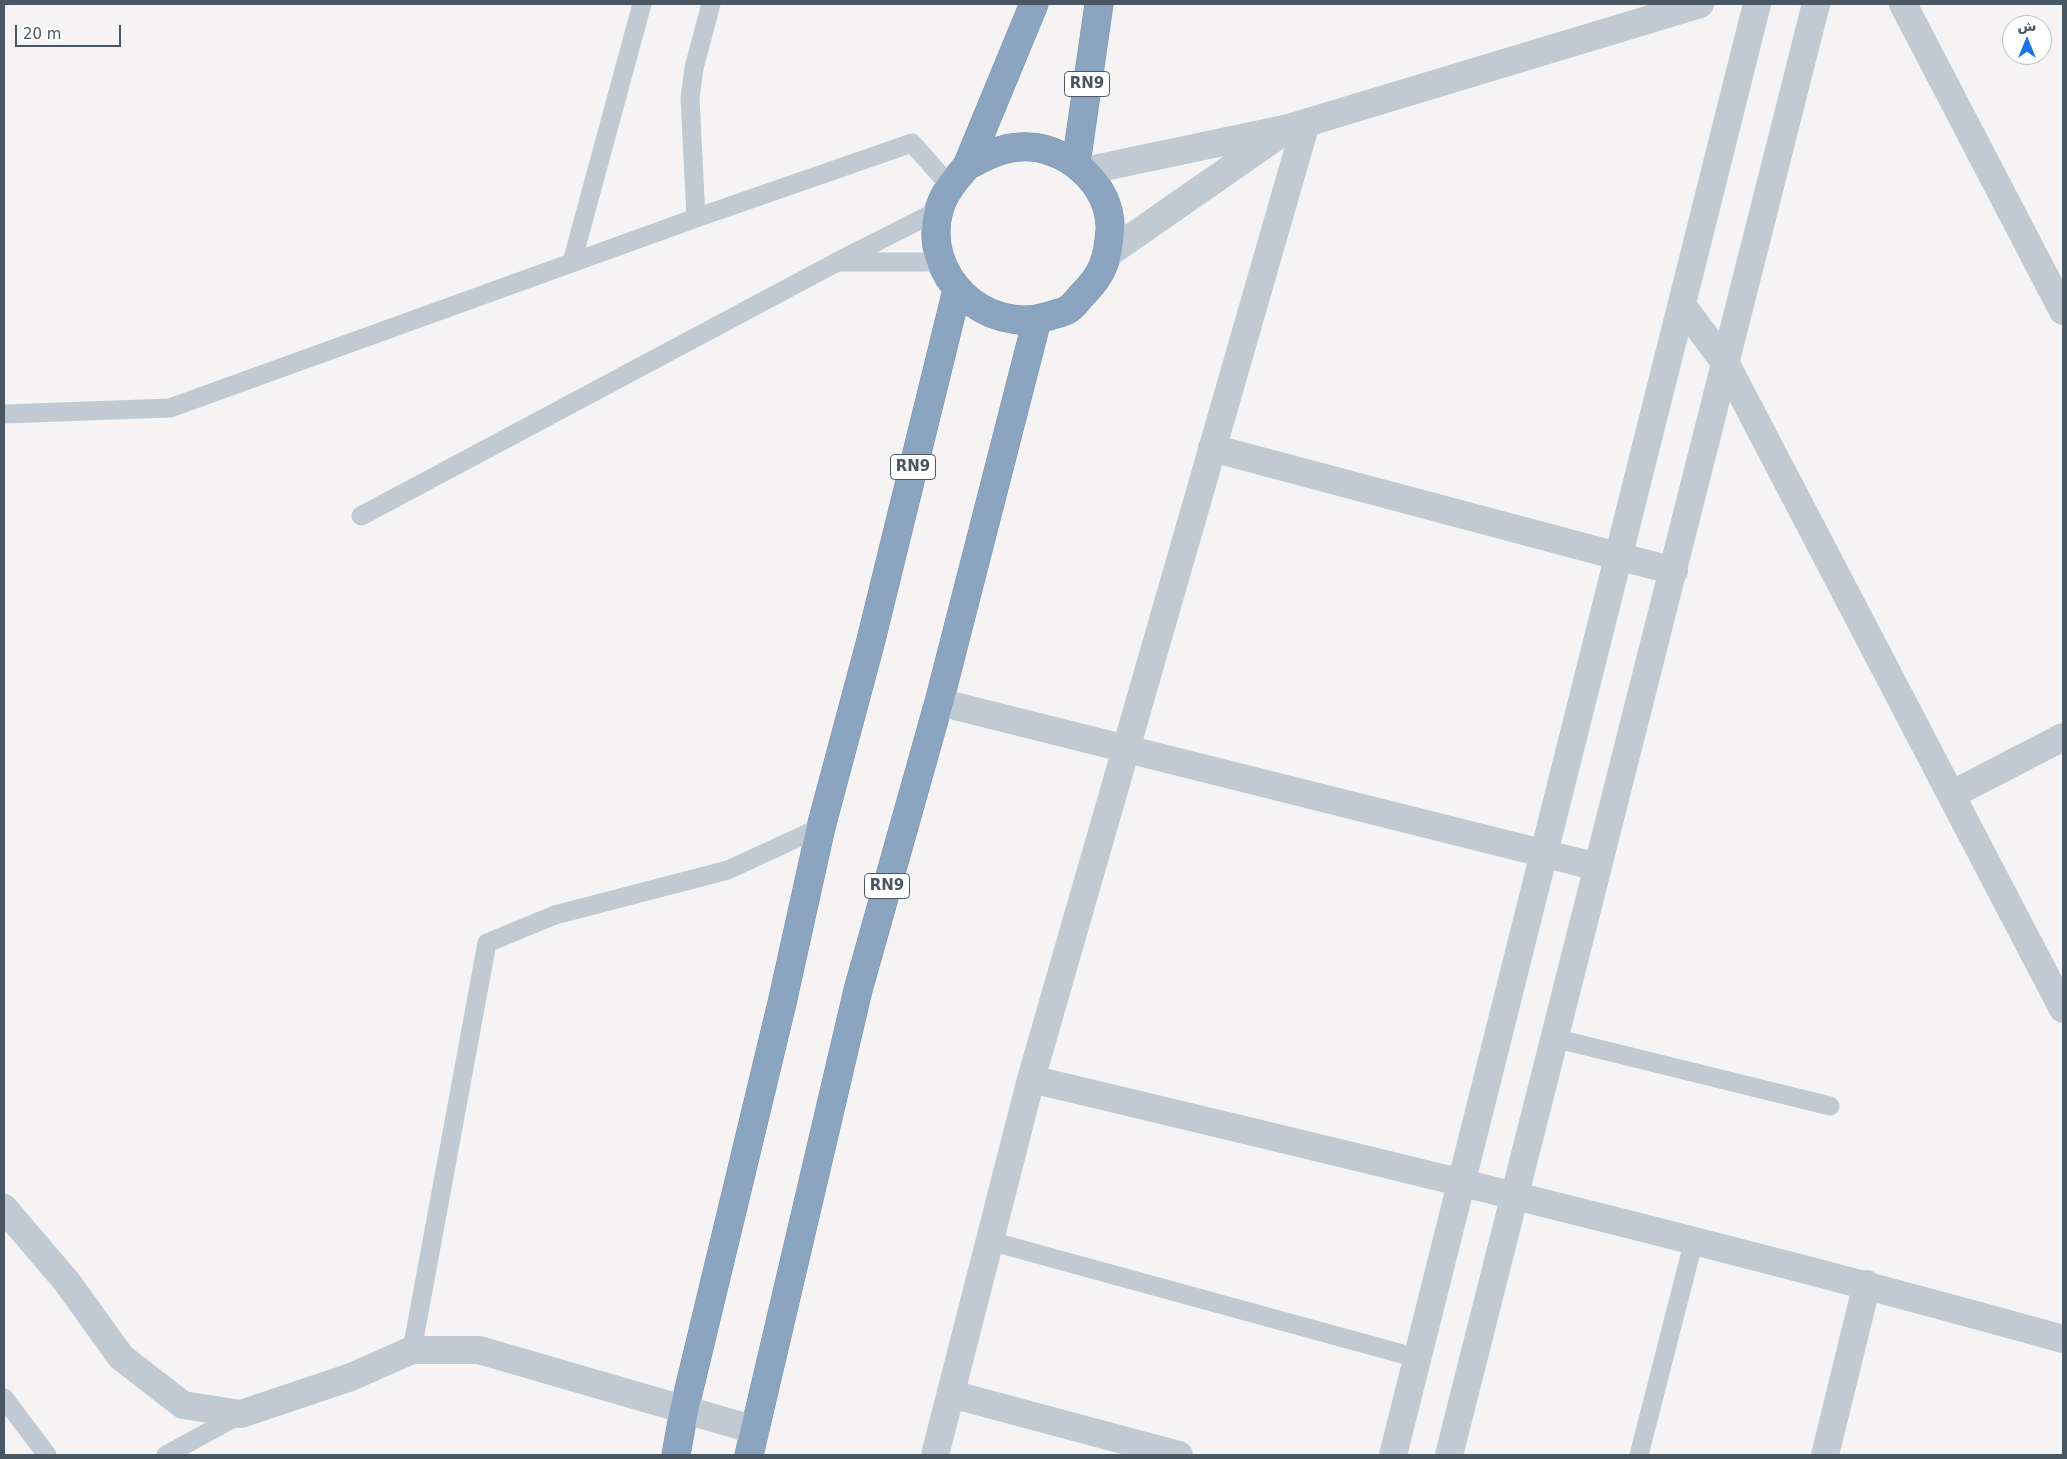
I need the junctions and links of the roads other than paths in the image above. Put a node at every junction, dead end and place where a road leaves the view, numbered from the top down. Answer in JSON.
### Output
{"nodes":[{"id":1,"x":642,"y":4,"type":"edge"},
{"id":2,"x":711,"y":4,"type":"edge"},
{"id":3,"x":1034,"y":4,"type":"edge"},
{"id":4,"x":1099,"y":4,"type":"edge"},
{"id":5,"x":1700,"y":4,"type":"edge"},
{"id":6,"x":1757,"y":4,"type":"edge"},
{"id":7,"x":1816,"y":4,"type":"edge"},
{"id":8,"x":1903,"y":4,"type":"edge"},
{"id":9,"x":1298,"y":125,"type":"junction"},
{"id":10,"x":967,"y":166,"type":"junction"},
{"id":11,"x":1080,"y":167,"type":"junction"},
{"id":12,"x":944,"y":198,"type":"junction"},
{"id":13,"x":696,"y":218,"type":"junction"},
{"id":14,"x":1109,"y":253,"type":"junction"},
{"id":15,"x":572,"y":262,"type":"junction"},
{"id":16,"x":837,"y":262,"type":"junction"},
{"id":17,"x":940,"y":262,"type":"junction"},
{"id":18,"x":956,"y":290,"type":"junction"},
{"id":19,"x":1682,"y":305,"type":"junction"},
{"id":20,"x":2063,"y":311,"type":"edge"},
{"id":21,"x":1037,"y":320,"type":"junction"},
{"id":22,"x":1726,"y":364,"type":"junction"},
{"id":23,"x":4,"y":414,"type":"edge"},
{"id":24,"x":1212,"y":448,"type":"junction"},
{"id":25,"x":361,"y":516,"type":"dead end"},
{"id":26,"x":1618,"y":556,"type":"junction"},
{"id":27,"x":1674,"y":571,"type":"junction"},
{"id":28,"x":939,"y":702,"type":"junction"},
{"id":29,"x":2063,"y":737,"type":"edge"},
{"id":30,"x":1126,"y":748,"type":"junction"},
{"id":31,"x":1951,"y":795,"type":"junction"},
{"id":32,"x":821,"y":827,"type":"junction"},
{"id":33,"x":1544,"y":855,"type":"junction"},
{"id":34,"x":1598,"y":867,"type":"junction"},
{"id":35,"x":2063,"y":1009,"type":"edge"},
{"id":36,"x":1554,"y":1038,"type":"junction"},
{"id":37,"x":1031,"y":1079,"type":"junction"},
{"id":38,"x":1830,"y":1106,"type":"dead end"},
{"id":39,"x":1462,"y":1182,"type":"junction"},
{"id":40,"x":1515,"y":1194,"type":"junction"},
{"id":41,"x":4,"y":1208,"type":"edge"},
{"id":42,"x":1694,"y":1240,"type":"junction"},
{"id":43,"x":990,"y":1241,"type":"junction"},
{"id":44,"x":1867,"y":1284,"type":"junction"},
{"id":45,"x":2063,"y":1340,"type":"edge"},
{"id":46,"x":412,"y":1350,"type":"junction"},
{"id":47,"x":1417,"y":1358,"type":"junction"},
{"id":48,"x":951,"y":1394,"type":"junction"},
{"id":49,"x":4,"y":1398,"type":"edge"},
{"id":50,"x":684,"y":1410,"type":"junction"},
{"id":51,"x":241,"y":1414,"type":"junction"},
{"id":52,"x":752,"y":1443,"type":"edge"},
{"id":53,"x":47,"y":1455,"type":"edge"},
{"id":54,"x":166,"y":1455,"type":"edge"},
{"id":55,"x":676,"y":1455,"type":"edge"},
{"id":56,"x":935,"y":1455,"type":"edge"},
{"id":57,"x":1179,"y":1455,"type":"edge"},
{"id":58,"x":1393,"y":1455,"type":"edge"},
{"id":59,"x":1449,"y":1455,"type":"edge"},
{"id":60,"x":1639,"y":1455,"type":"edge"},
{"id":61,"x":1825,"y":1455,"type":"edge"}],
"edges":[{"from":1,"to":15,"type":"lane"},
{"from":2,"to":13,"type":"lane"},
{"from":3,"to":10,"type":"highway"},
{"from":4,"to":11,"type":"highway","number":"RN9"},
{"from":5,"to":9,"type":"street"},
{"from":6,"to":19,"type":"street"},
{"from":7,"to":22,"type":"street"},
{"from":8,"to":20,"type":"street"},
{"from":9,"to":11,"type":"street"},
{"from":9,"to":14,"type":"street"},
{"from":9,"to":24,"type":"street"},
{"from":10,"to":11,"type":"highway"},
{"from":10,"to":12,"type":"highway"},
{"from":11,"to":14,"type":"highway"},
{"from":12,"to":13,"type":"lane"},
{"from":12,"to":16,"type":"lane"},
{"from":12,"to":17,"type":"highway"},
{"from":13,"to":15,"type":"lane"},
{"from":14,"to":21,"type":"highway"},
{"from":15,"to":23,"type":"lane"},
{"from":16,"to":17,"type":"lane"},
{"from":16,"to":25,"type":"lane"},
{"from":17,"to":18,"type":"highway"},
{"from":18,"to":21,"type":"highway"},
{"from":18,"to":32,"type":"highway","number":"RN9"},
{"from":19,"to":22,"type":"street"},
{"from":19,"to":26,"type":"street"},
{"from":21,"to":28,"type":"highway","number":"RN9"},
{"from":22,"to":27,"type":"street"},
{"from":22,"to":31,"type":"street"},
{"from":24,"to":26,"type":"street"},
{"from":24,"to":30,"type":"street"},
{"from":26,"to":27,"type":"street"},
{"from":26,"to":33,"type":"street"},
{"from":27,"to":34,"type":"street"},
{"from":28,"to":30,"type":"street"},
{"from":28,"to":52,"type":"highway","number":"RN9"},
{"from":29,"to":31,"type":"street"},
{"from":30,"to":33,"type":"street"},
{"from":30,"to":37,"type":"street"},
{"from":31,"to":35,"type":"street"},
{"from":32,"to":46,"type":"lane"},
{"from":32,"to":50,"type":"highway","number":"RN9"},
{"from":33,"to":34,"type":"street"},
{"from":33,"to":39,"type":"street"},
{"from":34,"to":36,"type":"street"},
{"from":36,"to":38,"type":"lane"},
{"from":36,"to":40,"type":"street"},
{"from":37,"to":39,"type":"street"},
{"from":37,"to":43,"type":"street"},
{"from":39,"to":40,"type":"street"},
{"from":39,"to":47,"type":"street"},
{"from":40,"to":42,"type":"street"},
{"from":40,"to":59,"type":"street"},
{"from":41,"to":51,"type":"street"},
{"from":42,"to":44,"type":"street"},
{"from":42,"to":60,"type":"lane"},
{"from":43,"to":47,"type":"lane"},
{"from":43,"to":48,"type":"street"},
{"from":44,"to":45,"type":"street"},
{"from":44,"to":61,"type":"street"},
{"from":46,"to":50,"type":"street"},
{"from":46,"to":51,"type":"street"},
{"from":47,"to":58,"type":"street"},
{"from":48,"to":56,"type":"street"},
{"from":48,"to":57,"type":"street"},
{"from":49,"to":53,"type":"lane"},
{"from":50,"to":52,"type":"street"},
{"from":50,"to":55,"type":"highway","number":"RN9"},
{"from":51,"to":54,"type":"lane"}]}
